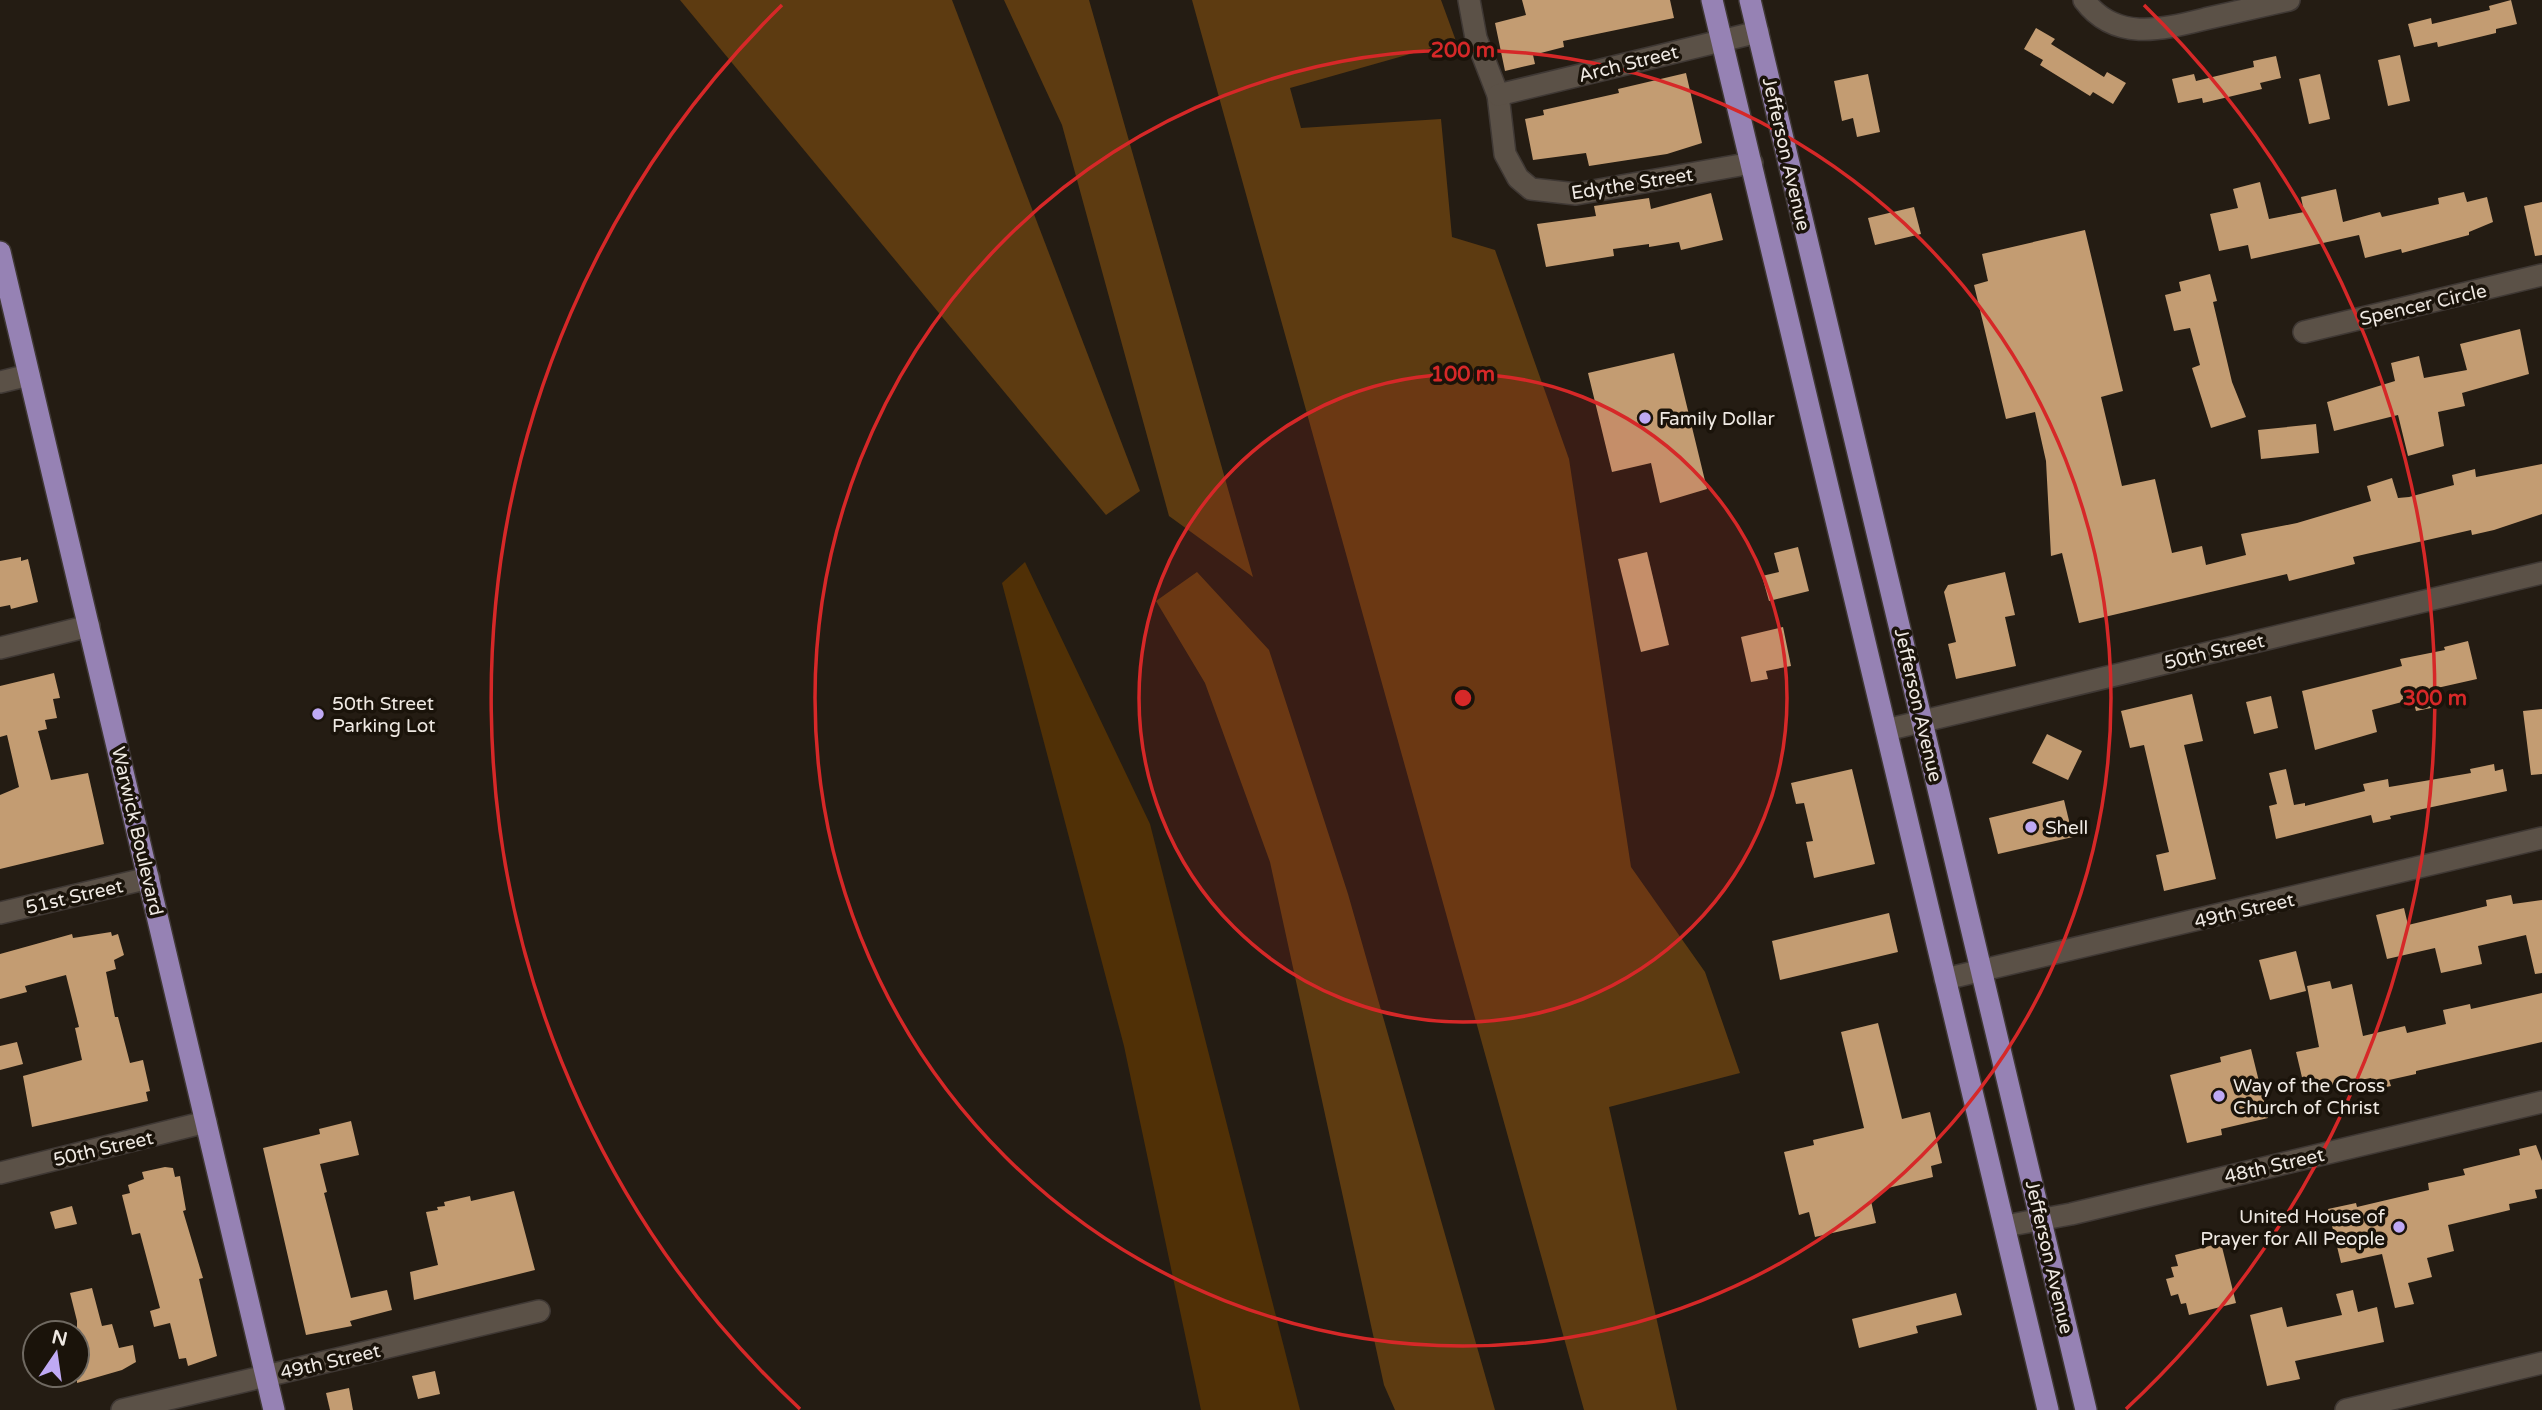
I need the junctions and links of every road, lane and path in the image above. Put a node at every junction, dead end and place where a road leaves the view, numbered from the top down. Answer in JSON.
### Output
{"nodes":[{"id":1,"x":1469,"y":0,"type":"edge"},
{"id":2,"x":1712,"y":0,"type":"edge"},
{"id":3,"x":1750,"y":0,"type":"edge"},
{"id":4,"x":2084,"y":0,"type":"edge"},
{"id":5,"x":2288,"y":0,"type":"edge"},
{"id":6,"x":1758,"y":32,"type":"junction"},
{"id":7,"x":1722,"y":41,"type":"junction"},
{"id":8,"x":1499,"y":95,"type":"junction"},
{"id":9,"x":1752,"y":163,"type":"junction"},
{"id":10,"x":0,"y":252,"type":"edge"},
{"id":11,"x":2542,"y":275,"type":"edge"},
{"id":12,"x":2304,"y":332,"type":"dead end"},
{"id":13,"x":29,"y":375,"type":"junction"},
{"id":14,"x":0,"y":382,"type":"edge"},
{"id":15,"x":2542,"y":573,"type":"edge"},
{"id":16,"x":89,"y":626,"type":"junction"},
{"id":17,"x":0,"y":648,"type":"edge"},
{"id":18,"x":1922,"y":721,"type":"junction"},
{"id":19,"x":1886,"y":730,"type":"junction"},
{"id":20,"x":2542,"y":838,"type":"edge"},
{"id":21,"x":149,"y":878,"type":"junction"},
{"id":22,"x":0,"y":913,"type":"edge"},
{"id":23,"x":1981,"y":972,"type":"junction"},
{"id":24,"x":1945,"y":979,"type":"junction"},
{"id":25,"x":2542,"y":1102,"type":"edge"},
{"id":26,"x":206,"y":1122,"type":"junction"},
{"id":27,"x":0,"y":1173,"type":"edge"},
{"id":28,"x":2041,"y":1219,"type":"junction"},
{"id":29,"x":2005,"y":1226,"type":"junction"},
{"id":30,"x":539,"y":1311,"type":"dead end"},
{"id":31,"x":2542,"y":1363,"type":"edge"},
{"id":32,"x":266,"y":1376,"type":"junction"},
{"id":33,"x":122,"y":1410,"type":"edge"},
{"id":34,"x":274,"y":1410,"type":"edge"},
{"id":35,"x":2048,"y":1410,"type":"edge"},
{"id":36,"x":2086,"y":1410,"type":"edge"},
{"id":37,"x":2346,"y":1410,"type":"edge"}],
"edges":[{"from":1,"to":8,"type":"street","name":"Edythe Street"},
{"from":2,"to":7,"type":"main road","name":"Jefferson Avenue"},
{"from":3,"to":6,"type":"main road","name":"Jefferson Avenue"},
{"from":4,"to":5,"type":"street"},
{"from":6,"to":7,"type":"street","name":"Arch Street"},
{"from":6,"to":18,"type":"main road","name":"Jefferson Avenue"},
{"from":7,"to":8,"type":"street","name":"Arch Street"},
{"from":7,"to":9,"type":"main road","name":"Jefferson Avenue"},
{"from":8,"to":9,"type":"street","name":"Edythe Street"},
{"from":9,"to":19,"type":"main road","name":"Jefferson Avenue"},
{"from":10,"to":13,"type":"main road","name":"Warwick Boulevard"},
{"from":11,"to":12,"type":"street","name":"Spencer Circle"},
{"from":13,"to":14,"type":"street"},
{"from":13,"to":16,"type":"main road","name":"Warwick Boulevard"},
{"from":15,"to":18,"type":"street","name":"50th Street"},
{"from":16,"to":17,"type":"street"},
{"from":16,"to":21,"type":"main road","name":"Warwick Boulevard"},
{"from":18,"to":19,"type":"street","name":"50th Street"},
{"from":18,"to":23,"type":"main road","name":"Jefferson Avenue"},
{"from":19,"to":24,"type":"main road","name":"Jefferson Avenue"},
{"from":20,"to":23,"type":"street","name":"49th Street"},
{"from":21,"to":22,"type":"street","name":"51st Street"},
{"from":21,"to":26,"type":"main road","name":"Warwick Boulevard"},
{"from":23,"to":24,"type":"street","name":"49th Street"},
{"from":23,"to":28,"type":"main road","name":"Jefferson Avenue"},
{"from":24,"to":29,"type":"main road","name":"Jefferson Avenue"},
{"from":25,"to":28,"type":"street","name":"48th Street"},
{"from":26,"to":27,"type":"street","name":"50th Street"},
{"from":26,"to":32,"type":"main road","name":"Warwick Boulevard"},
{"from":28,"to":29,"type":"street","name":"48th Street"},
{"from":28,"to":36,"type":"main road","name":"Jefferson Avenue"},
{"from":29,"to":35,"type":"main road","name":"Jefferson Avenue"},
{"from":30,"to":32,"type":"street","name":"49th Street"},
{"from":31,"to":37,"type":"street"},
{"from":32,"to":33,"type":"street","name":"49th Street"},
{"from":32,"to":34,"type":"main road","name":"Warwick Boulevard"}]}
